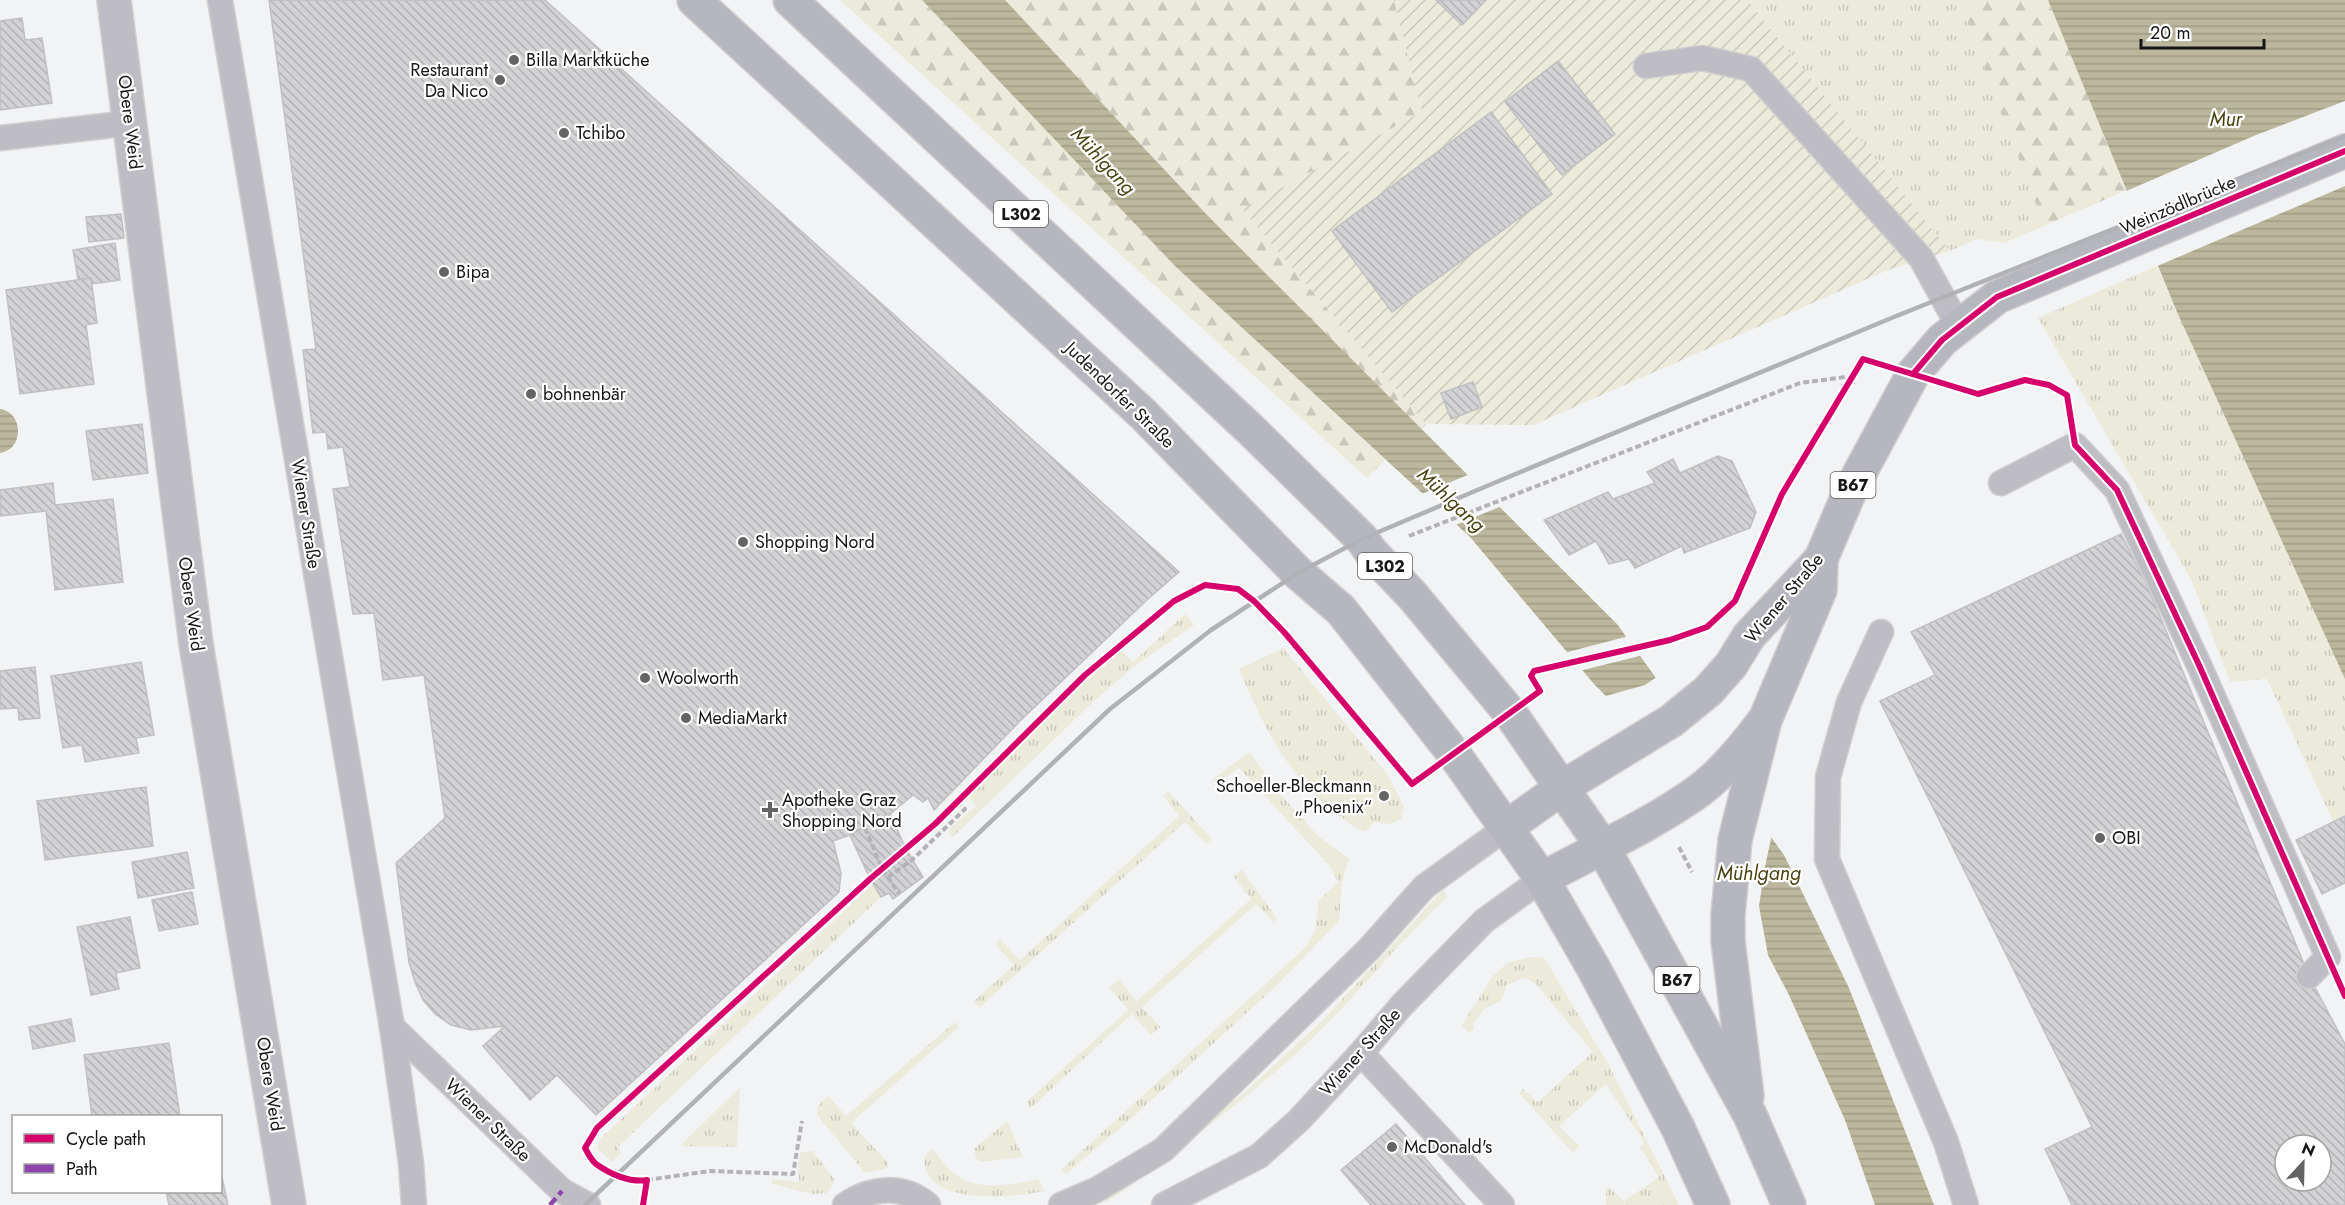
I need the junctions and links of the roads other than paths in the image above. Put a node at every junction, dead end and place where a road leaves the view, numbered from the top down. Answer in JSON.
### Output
{"nodes":[{"id":1,"x":114,"y":0,"type":"edge"},
{"id":2,"x":220,"y":0,"type":"edge"},
{"id":3,"x":694,"y":0,"type":"edge"},
{"id":4,"x":790,"y":0,"type":"edge"},
{"id":5,"x":1646,"y":66,"type":"dead end"},
{"id":6,"x":130,"y":123,"type":"junction"},
{"id":7,"x":0,"y":138,"type":"edge"},
{"id":8,"x":2345,"y":151,"type":"edge"},
{"id":9,"x":2024,"y":286,"type":"joint"},
{"id":10,"x":1959,"y":327,"type":"junction"},
{"id":11,"x":2001,"y":483,"type":"dead end"},
{"id":12,"x":1821,"y":559,"type":"junction"},
{"id":13,"x":1881,"y":632,"type":"dead end"},
{"id":14,"x":1749,"y":757,"type":"junction"},
{"id":15,"x":1563,"y":787,"type":"junction"},
{"id":16,"x":1507,"y":826,"type":"junction"},
{"id":17,"x":1602,"y":846,"type":"junction"},
{"id":18,"x":1542,"y":879,"type":"junction"},
{"id":19,"x":2309,"y":976,"type":"dead end"},
{"id":20,"x":392,"y":1027,"type":"junction"},
{"id":21,"x":1361,"y":1053,"type":"junction"},
{"id":22,"x":1750,"y":1115,"type":"junction"},
{"id":23,"x":289,"y":1205,"type":"edge"},
{"id":24,"x":414,"y":1205,"type":"edge"},
{"id":25,"x":588,"y":1205,"type":"edge"},
{"id":26,"x":845,"y":1205,"type":"edge"},
{"id":27,"x":928,"y":1205,"type":"edge"},
{"id":28,"x":1061,"y":1205,"type":"edge"},
{"id":29,"x":1164,"y":1205,"type":"edge"},
{"id":30,"x":1502,"y":1205,"type":"edge"},
{"id":31,"x":1713,"y":1205,"type":"edge"},
{"id":32,"x":1789,"y":1205,"type":"edge"},
{"id":33,"x":1966,"y":1205,"type":"edge"}],
"edges":[{"from":1,"to":6,"type":"street","name":"Obere Weid"},
{"from":2,"to":20,"type":"lane","name":"Wiener Straße"},
{"from":3,"to":16,"type":"main road","name":"Judendorfer Straße"},
{"from":4,"to":15,"type":"main road","number":"L302"},
{"from":5,"to":10,"type":"lane"},
{"from":6,"to":7,"type":"lane"},
{"from":6,"to":23,"type":"street","name":"Obere Weid"},
{"from":8,"to":9,"type":"main road","name":"Weinzödlbrücke","number":"B67"},
{"from":9,"to":10,"type":"main road","name":"Wiener Straße","number":"B67"},
{"from":10,"to":12,"type":"main road","name":"Wiener Straße","number":"B67"},
{"from":11,"to":19,"type":"lane"},
{"from":12,"to":14,"type":"main road","number":"B67"},
{"from":12,"to":15,"type":"main road","name":"Wiener Straße","number":"B67"},
{"from":13,"to":33,"type":"lane"},
{"from":14,"to":17,"type":"main road"},
{"from":14,"to":22,"type":"main road","number":"B67"},
{"from":15,"to":16,"type":"main road","name":"Wiener Straße","number":"B67"},
{"from":15,"to":17,"type":"main road","number":"B67"},
{"from":16,"to":18,"type":"main road"},
{"from":16,"to":28,"type":"lane"},
{"from":17,"to":18,"type":"main road"},
{"from":17,"to":22,"type":"main road","number":"B67"},
{"from":18,"to":21,"type":"lane","name":"Wiener Straße"},
{"from":18,"to":31,"type":"main road"},
{"from":20,"to":24,"type":"lane","name":"Wiener Straße"},
{"from":20,"to":25,"type":"lane","name":"Wiener Straße"},
{"from":21,"to":29,"type":"lane","name":"Wiener Straße"},
{"from":21,"to":30,"type":"lane"},
{"from":22,"to":32,"type":"main road","number":"B67"},
{"from":26,"to":27,"type":"lane"}]}
